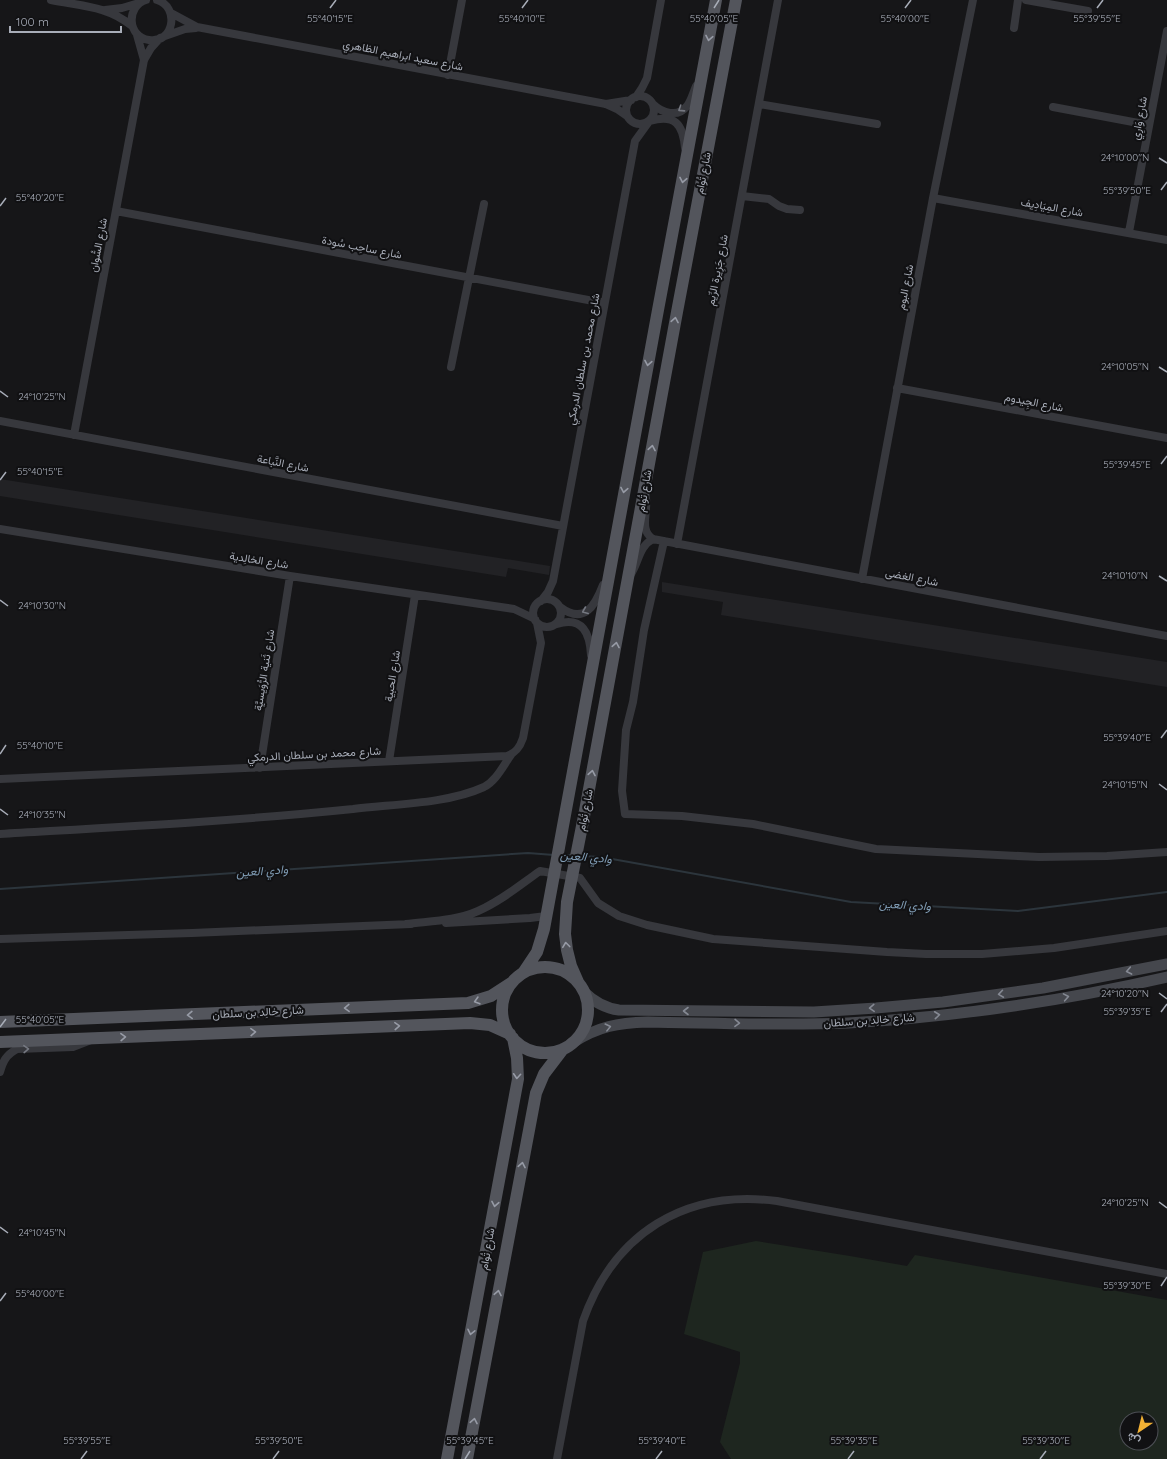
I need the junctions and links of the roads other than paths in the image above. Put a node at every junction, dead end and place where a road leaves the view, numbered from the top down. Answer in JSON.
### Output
{"nodes":[{"id":1,"x":51,"y":0,"type":"edge"},
{"id":2,"x":157,"y":0,"type":"edge"},
{"id":3,"x":462,"y":0,"type":"edge"},
{"id":4,"x":661,"y":0,"type":"edge"},
{"id":5,"x":716,"y":0,"type":"edge"},
{"id":6,"x":736,"y":0,"type":"edge"},
{"id":7,"x":778,"y":0,"type":"edge"},
{"id":8,"x":973,"y":0,"type":"edge"},
{"id":9,"x":1018,"y":0,"type":"edge"},
{"id":10,"x":1026,"y":0,"type":"edge"},
{"id":11,"x":143,"y":1,"type":"edge"},
{"id":12,"x":168,"y":7,"type":"edge"},
{"id":13,"x":105,"y":10,"type":"junction"},
{"id":14,"x":1088,"y":11,"type":"dead end"},
{"id":15,"x":132,"y":26,"type":"junction"},
{"id":16,"x":197,"y":28,"type":"junction"},
{"id":17,"x":1014,"y":28,"type":"dead end"},
{"id":18,"x":1167,"y":31,"type":"edge"},
{"id":19,"x":137,"y":35,"type":"junction"},
{"id":20,"x":162,"y":37,"type":"junction"},
{"id":21,"x":144,"y":60,"type":"junction"},
{"id":22,"x":705,"y":63,"type":"junction"},
{"id":23,"x":448,"y":75,"type":"junction"},
{"id":24,"x":647,"y":78,"type":"junction"},
{"id":25,"x":633,"y":98,"type":"junction"},
{"id":26,"x":653,"y":103,"type":"junction"},
{"id":27,"x":606,"y":104,"type":"junction"},
{"id":28,"x":759,"y":104,"type":"junction"},
{"id":29,"x":1053,"y":107,"type":"dead end"},
{"id":30,"x":628,"y":117,"type":"junction"},
{"id":31,"x":649,"y":122,"type":"junction"},
{"id":32,"x":877,"y":124,"type":"dead end"},
{"id":33,"x":1149,"y":125,"type":"junction"},
{"id":34,"x":635,"y":142,"type":"junction"},
{"id":35,"x":686,"y":164,"type":"junction"},
{"id":36,"x":742,"y":196,"type":"junction"},
{"id":37,"x":933,"y":198,"type":"junction"},
{"id":38,"x":484,"y":204,"type":"dead end"},
{"id":39,"x":800,"y":210,"type":"dead end"},
{"id":40,"x":116,"y":212,"type":"junction"},
{"id":41,"x":1129,"y":232,"type":"junction"},
{"id":42,"x":1167,"y":240,"type":"edge"},
{"id":43,"x":468,"y":278,"type":"junction"},
{"id":44,"x":604,"y":303,"type":"junction"},
{"id":45,"x":451,"y":367,"type":"dead end"},
{"id":46,"x":897,"y":388,"type":"junction"},
{"id":47,"x":0,"y":421,"type":"edge"},
{"id":48,"x":74,"y":434,"type":"junction"},
{"id":49,"x":1167,"y":438,"type":"edge"},
{"id":50,"x":644,"y":492,"type":"junction"},
{"id":51,"x":563,"y":526,"type":"junction"},
{"id":52,"x":0,"y":529,"type":"edge"},
{"id":53,"x":654,"y":539,"type":"junction"},
{"id":54,"x":664,"y":541,"type":"junction"},
{"id":55,"x":677,"y":544,"type":"junction"},
{"id":56,"x":610,"y":567,"type":"junction"},
{"id":57,"x":290,"y":576,"type":"junction"},
{"id":58,"x":862,"y":579,"type":"junction"},
{"id":59,"x":553,"y":581,"type":"junction"},
{"id":60,"x":627,"y":582,"type":"junction"},
{"id":61,"x":415,"y":595,"type":"junction"},
{"id":62,"x":539,"y":602,"type":"junction"},
{"id":63,"x":559,"y":606,"type":"junction"},
{"id":64,"x":514,"y":609,"type":"junction"},
{"id":65,"x":536,"y":621,"type":"junction"},
{"id":66,"x":555,"y":625,"type":"junction"},
{"id":67,"x":1167,"y":636,"type":"edge"},
{"id":68,"x":541,"y":643,"type":"junction"},
{"id":69,"x":591,"y":672,"type":"junction"},
{"id":70,"x":511,"y":755,"type":"junction"},
{"id":71,"x":389,"y":761,"type":"junction"},
{"id":72,"x":260,"y":768,"type":"junction"},
{"id":73,"x":0,"y":779,"type":"edge"},
{"id":74,"x":0,"y":834,"type":"edge"},
{"id":75,"x":1167,"y":852,"type":"edge"},
{"id":76,"x":546,"y":916,"type":"junction"},
{"id":77,"x":406,"y":924,"type":"junction"},
{"id":78,"x":1167,"y":931,"type":"edge"},
{"id":79,"x":0,"y":939,"type":"edge"},
{"id":80,"x":1167,"y":964,"type":"edge"},
{"id":81,"x":523,"y":972,"type":"junction"},
{"id":82,"x":1167,"y":977,"type":"edge"},
{"id":83,"x":511,"y":983,"type":"junction"},
{"id":84,"x":581,"y":987,"type":"junction"},
{"id":85,"x":0,"y":1022,"type":"edge"},
{"id":86,"x":511,"y":1036,"type":"junction"},
{"id":87,"x":95,"y":1038,"type":"junction"},
{"id":88,"x":0,"y":1042,"type":"edge"},
{"id":89,"x":567,"y":1046,"type":"junction"},
{"id":90,"x":0,"y":1072,"type":"edge"},
{"id":91,"x":1167,"y":1274,"type":"edge"},
{"id":92,"x":447,"y":1459,"type":"edge"},
{"id":93,"x":467,"y":1459,"type":"edge"},
{"id":94,"x":557,"y":1459,"type":"edge"}],
"edges":[{"from":1,"to":13,"type":"street"},
{"from":2,"to":12,"type":"street","name":"شارع سعيد ابراهيم الظاهري"},
{"from":3,"to":23,"type":"street"},
{"from":4,"to":24,"type":"street"},
{"from":5,"to":22,"type":"main road","name":"شارع تُوام","one_way":true},
{"from":50,"to":6,"type":"main road","name":"شارع تُوام","one_way":true},
{"from":7,"to":28,"type":"street","name":"شارع جَزِيرة الرِّيم"},
{"from":8,"to":37,"type":"street","name":"شارع البوم"},
{"from":9,"to":17,"type":"street"},
{"from":10,"to":14,"type":"street"},
{"from":11,"to":13,"type":"street"},
{"from":11,"to":15,"type":"street"},
{"from":12,"to":16,"type":"street","name":"شارع سعيد ابراهيم الظاهري"},
{"from":12,"to":20,"type":"street","name":"شارع السُّوان"},
{"from":13,"to":15,"type":"street"},
{"from":15,"to":19,"type":"street","name":"شارع السُّوان"},
{"from":16,"to":20,"type":"street","name":"شارع سعيد ابراهيم الظاهري"},
{"from":16,"to":23,"type":"street","name":"شارع سعيد ابراهيم الظاهري"},
{"from":18,"to":33,"type":"street","name":"شارع وَارِي"},
{"from":19,"to":20,"type":"street"},
{"from":19,"to":21,"type":"street","name":"شارع السُّوان"},
{"from":20,"to":21,"type":"street","name":"شارع السُّوان"},
{"from":21,"to":40,"type":"street","name":"شارع السُّوان"},
{"from":22,"to":26,"type":"street","one_way":true},
{"from":22,"to":35,"type":"main road","name":"شارع تُوام"},
{"from":23,"to":27,"type":"street","name":"شارع سعيد ابراهيم الظاهري"},
{"from":24,"to":25,"type":"street"},
{"from":24,"to":26,"type":"street"},
{"from":25,"to":26,"type":"street"},
{"from":25,"to":27,"type":"street","name":"شارع سعيد ابراهيم الظاهري"},
{"from":25,"to":30,"type":"street"},
{"from":26,"to":31,"type":"street"},
{"from":27,"to":30,"type":"street","name":"شارع سعيد ابراهيم الظاهري"},
{"from":28,"to":32,"type":"street"},
{"from":28,"to":36,"type":"street","name":"شارع جَزِيرة الرِّيم"},
{"from":29,"to":33,"type":"street"},
{"from":30,"to":31,"type":"street"},
{"from":30,"to":34,"type":"street","name":"شارع محمد بن سلطان الدرمكي"},
{"from":31,"to":34,"type":"street","name":"شارع محمد بن سلطان الدرمكي"},
{"from":31,"to":35,"type":"street"},
{"from":33,"to":41,"type":"street","name":"شارع وَارِي"},
{"from":34,"to":44,"type":"street","name":"شارع محمد بن سلطان الدرمكي"},
{"from":35,"to":56,"type":"main road","name":"شارع تُوام","one_way":true},
{"from":36,"to":39,"type":"street"},
{"from":36,"to":55,"type":"street","name":"شارع جَزِيرة الرِّيم"},
{"from":37,"to":41,"type":"street","name":"شارع المِيَادِيف"},
{"from":37,"to":46,"type":"street","name":"شارع البوم"},
{"from":38,"to":43,"type":"street"},
{"from":40,"to":43,"type":"street","name":"شارع ساحِب سُودة"},
{"from":40,"to":48,"type":"street","name":"شارع السُّوان"},
{"from":41,"to":42,"type":"street","name":"شارع المِيَادِيف"},
{"from":43,"to":44,"type":"street","name":"شارع ساحِب سُودة"},
{"from":43,"to":45,"type":"street"},
{"from":44,"to":51,"type":"street","name":"شارع محمد بن سلطان الدرمكي"},
{"from":46,"to":49,"type":"street","name":"شارع الجِيدوم"},
{"from":46,"to":58,"type":"street","name":"شارع البوم"},
{"from":47,"to":48,"type":"street","name":"شارع النَّباعة"},
{"from":48,"to":51,"type":"street","name":"شارع النَّباعة"},
{"from":50,"to":53,"type":"street"},
{"from":50,"to":60,"type":"main road","name":"شارع تُوام"},
{"from":51,"to":59,"type":"street","name":"شارع محمد بن سلطان الدرمكي"},
{"from":52,"to":57,"type":"street","name":"شارع الخالِدية"},
{"from":53,"to":54,"type":"street","name":"شارع الغضى"},
{"from":53,"to":60,"type":"street"},
{"from":54,"to":55,"type":"street","name":"شارع الغضى"},
{"from":54,"to":75,"type":"street"},
{"from":55,"to":58,"type":"street","name":"شارع الغضى"},
{"from":56,"to":63,"type":"street","one_way":true},
{"from":56,"to":69,"type":"main road","name":"شارع تُوام"},
{"from":57,"to":61,"type":"street","name":"شارع الخالِدية"},
{"from":57,"to":72,"type":"street","name":"شارع ثَنية الرُّوَيسيَّة"},
{"from":58,"to":67,"type":"street","name":"شارع الغضى"},
{"from":59,"to":62,"type":"street","name":"شارع محمد بن سلطان الدرمكي"},
{"from":59,"to":63,"type":"street","name":"شارع محمد بن سلطان الدرمكي"},
{"from":84,"to":60,"type":"main road","name":"شارع تُوام","one_way":true},
{"from":61,"to":64,"type":"street","name":"شارع الخالِدية"},
{"from":61,"to":71,"type":"street","name":"شارع الحبية"},
{"from":62,"to":63,"type":"street"},
{"from":62,"to":64,"type":"street","name":"شارع الخالِدية"},
{"from":62,"to":65,"type":"street"},
{"from":63,"to":66,"type":"street"},
{"from":64,"to":65,"type":"street","name":"شارع الخالِدية"},
{"from":65,"to":66,"type":"street"},
{"from":65,"to":68,"type":"street"},
{"from":66,"to":68,"type":"street"},
{"from":66,"to":69,"type":"street"},
{"from":68,"to":70,"type":"street"},
{"from":69,"to":76,"type":"main road","name":"شارع تُوام"},
{"from":70,"to":71,"type":"street","name":"شارع محمد بن سلطان الدرمكي"},
{"from":70,"to":74,"type":"street"},
{"from":71,"to":72,"type":"street","name":"شارع محمد بن سلطان الدرمكي"},
{"from":72,"to":73,"type":"street","name":"شارع محمد بن سلطان الدرمكي"},
{"from":76,"to":77,"type":"street"},
{"from":76,"to":81,"type":"main road","name":"شارع تُوام"},
{"from":77,"to":78,"type":"street"},
{"from":77,"to":79,"type":"street"},
{"from":80,"to":84,"type":"street","name":"شارع خالِد بن سلطان","one_way":true},
{"from":81,"to":83,"type":"main road"},
{"from":81,"to":84,"type":"main road"},
{"from":89,"to":82,"type":"street","name":"شارع خالِد بن سلطان","one_way":true},
{"from":83,"to":85,"type":"main road","name":"شارع خالِد بن سلطان","one_way":true},
{"from":83,"to":86,"type":"main road"},
{"from":84,"to":89,"type":"main road"},
{"from":87,"to":86,"type":"main road","name":"شارع خالِد بن سلطان","one_way":true},
{"from":86,"to":89,"type":"main road"},
{"from":86,"to":92,"type":"main road","name":"شارع تُوام","one_way":true},
{"from":87,"to":88,"type":"main road","name":"شارع خالِد بن سلطان"},
{"from":90,"to":87,"type":"street","one_way":true},
{"from":93,"to":89,"type":"main road","name":"شارع تُوام","one_way":true},
{"from":91,"to":94,"type":"street"}]}
